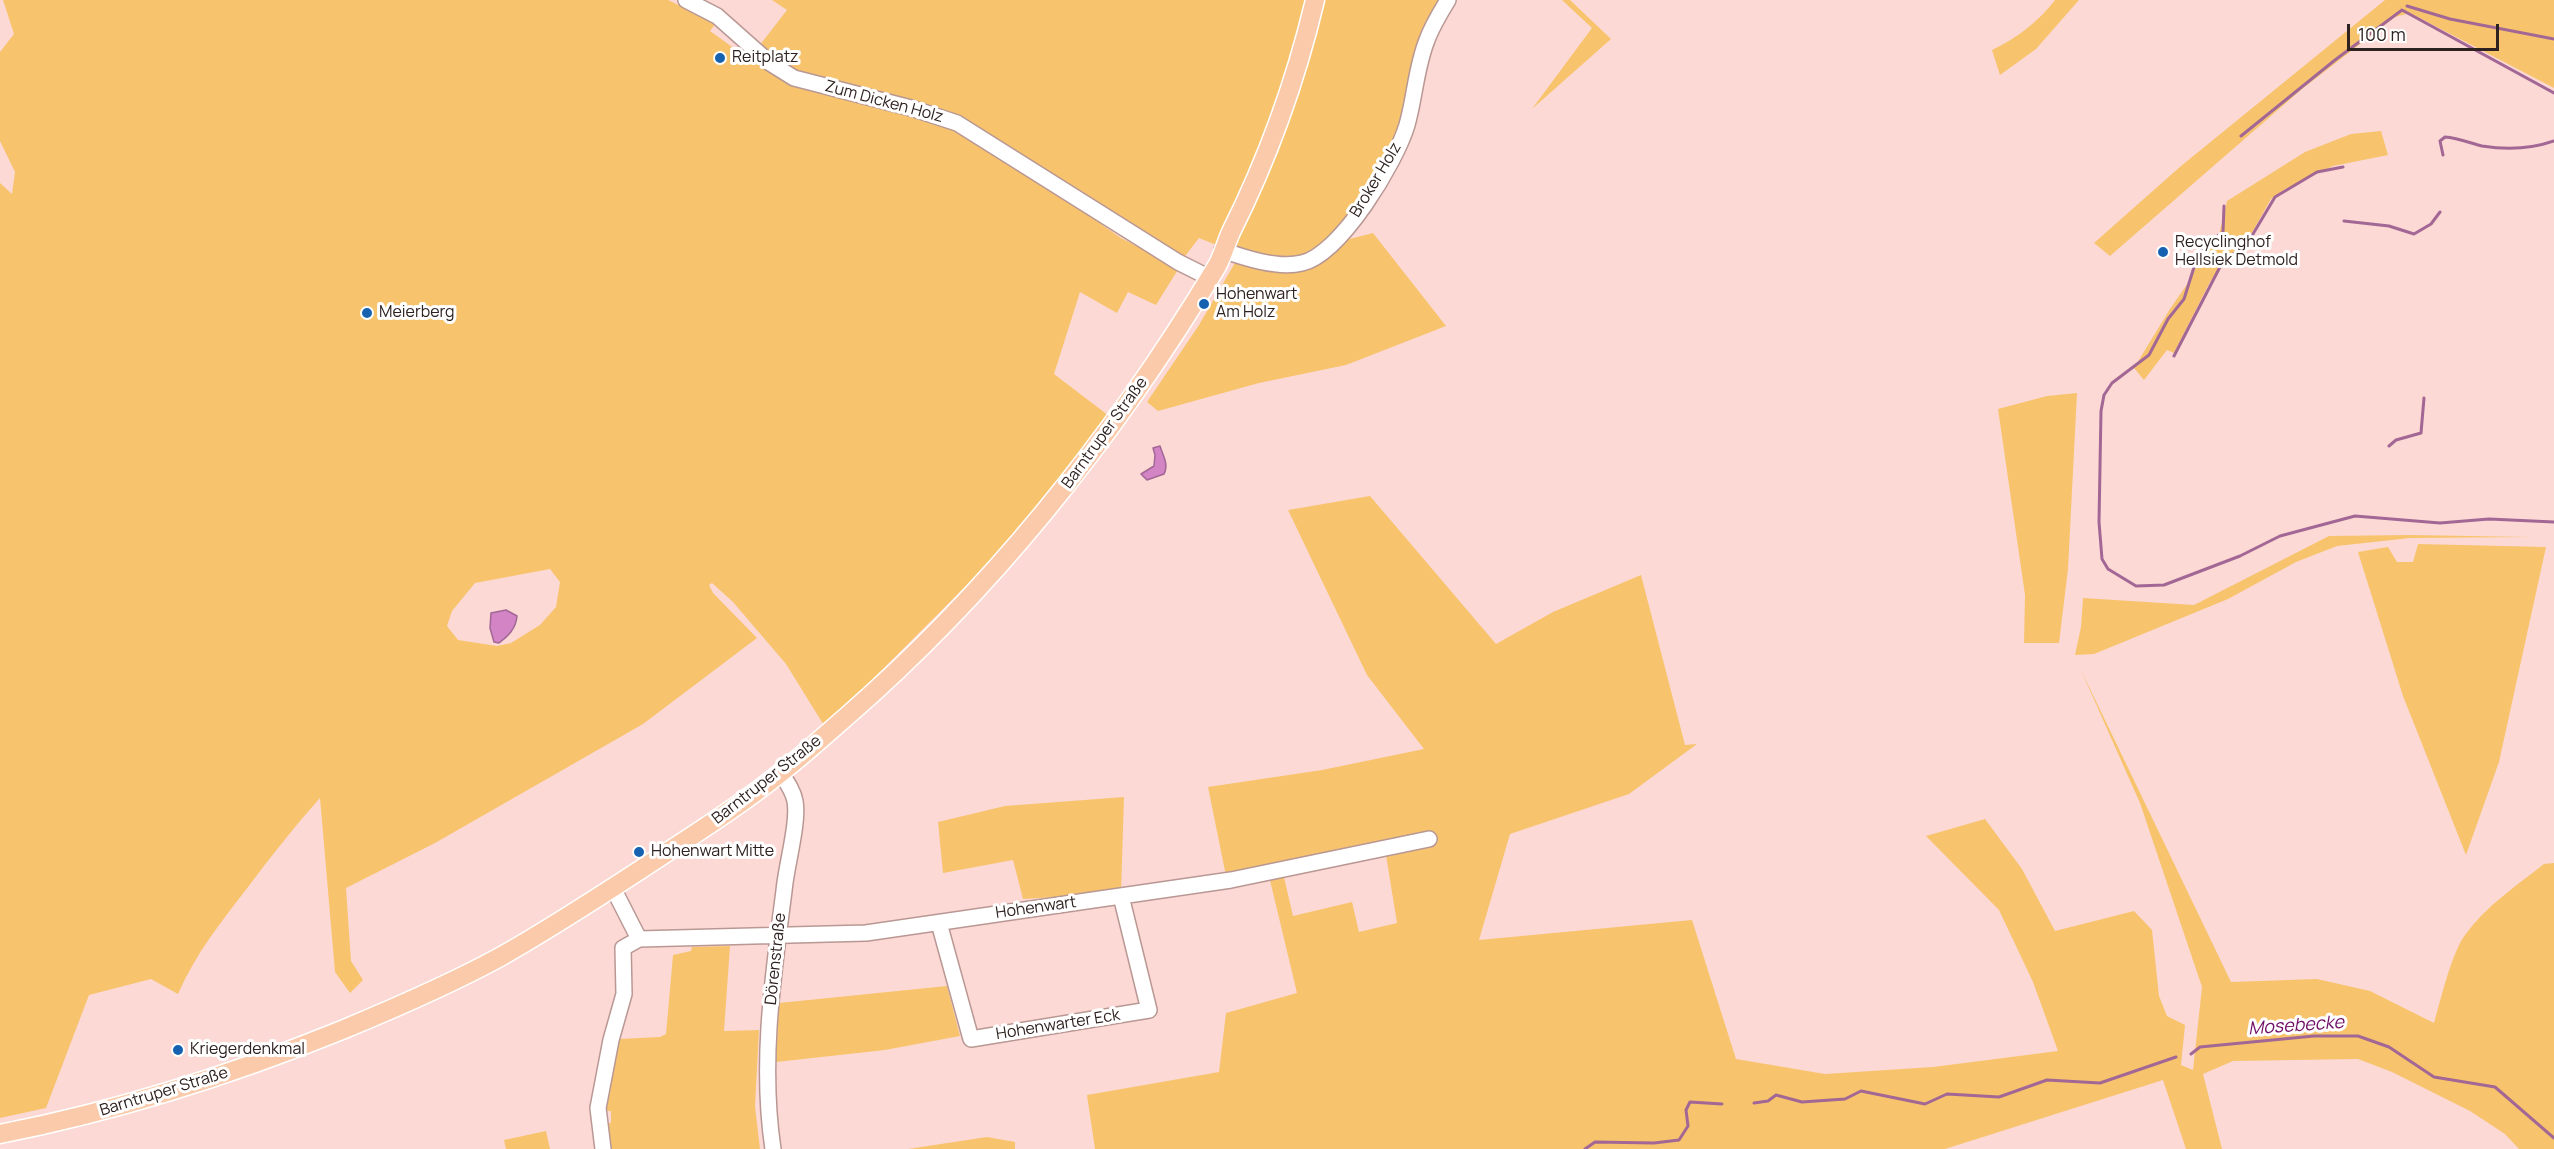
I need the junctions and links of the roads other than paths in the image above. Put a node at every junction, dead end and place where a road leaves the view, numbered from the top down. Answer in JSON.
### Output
{"nodes":[{"id":1,"x":686,"y":0,"type":"edge"},
{"id":2,"x":1315,"y":0,"type":"edge"},
{"id":3,"x":1448,"y":0,"type":"edge"},
{"id":4,"x":1222,"y":250,"type":"junction"},
{"id":5,"x":1208,"y":277,"type":"junction"},
{"id":6,"x":780,"y":772,"type":"junction"},
{"id":7,"x":1429,"y":839,"type":"dead end"},
{"id":8,"x":613,"y":888,"type":"junction"},
{"id":9,"x":1121,"y":896,"type":"junction"},
{"id":10,"x":939,"y":923,"type":"junction"},
{"id":11,"x":778,"y":934,"type":"junction"},
{"id":12,"x":639,"y":939,"type":"junction"},
{"id":13,"x":0,"y":1134,"type":"edge"},
{"id":14,"x":603,"y":1149,"type":"edge"},
{"id":15,"x":773,"y":1149,"type":"edge"}],
"edges":[{"from":1,"to":5,"type":"street","name":"Zum Dicken Holz"},
{"from":2,"to":4,"type":"main road","name":"Barntruper Straße"},
{"from":3,"to":4,"type":"street","name":"Broker Holz"},
{"from":4,"to":5,"type":"main road","name":"Barntruper Straße"},
{"from":5,"to":6,"type":"main road","name":"Barntruper Straße"},
{"from":6,"to":8,"type":"main road","name":"Barntruper Straße"},
{"from":6,"to":11,"type":"street","name":"Dörenstraße"},
{"from":7,"to":9,"type":"street","name":"Hohenwart"},
{"from":8,"to":12,"type":"street"},
{"from":8,"to":13,"type":"main road","name":"Barntruper Straße"},
{"from":9,"to":10,"type":"street","name":"Hohenwart"},
{"from":9,"to":10,"type":"street","name":"Hohenwarter Eck"},
{"from":10,"to":11,"type":"street","name":"Hohenwart"},
{"from":11,"to":12,"type":"street","name":"Hohenwart"},
{"from":11,"to":15,"type":"street","name":"Dörenstraße"},
{"from":12,"to":14,"type":"street"}]}
